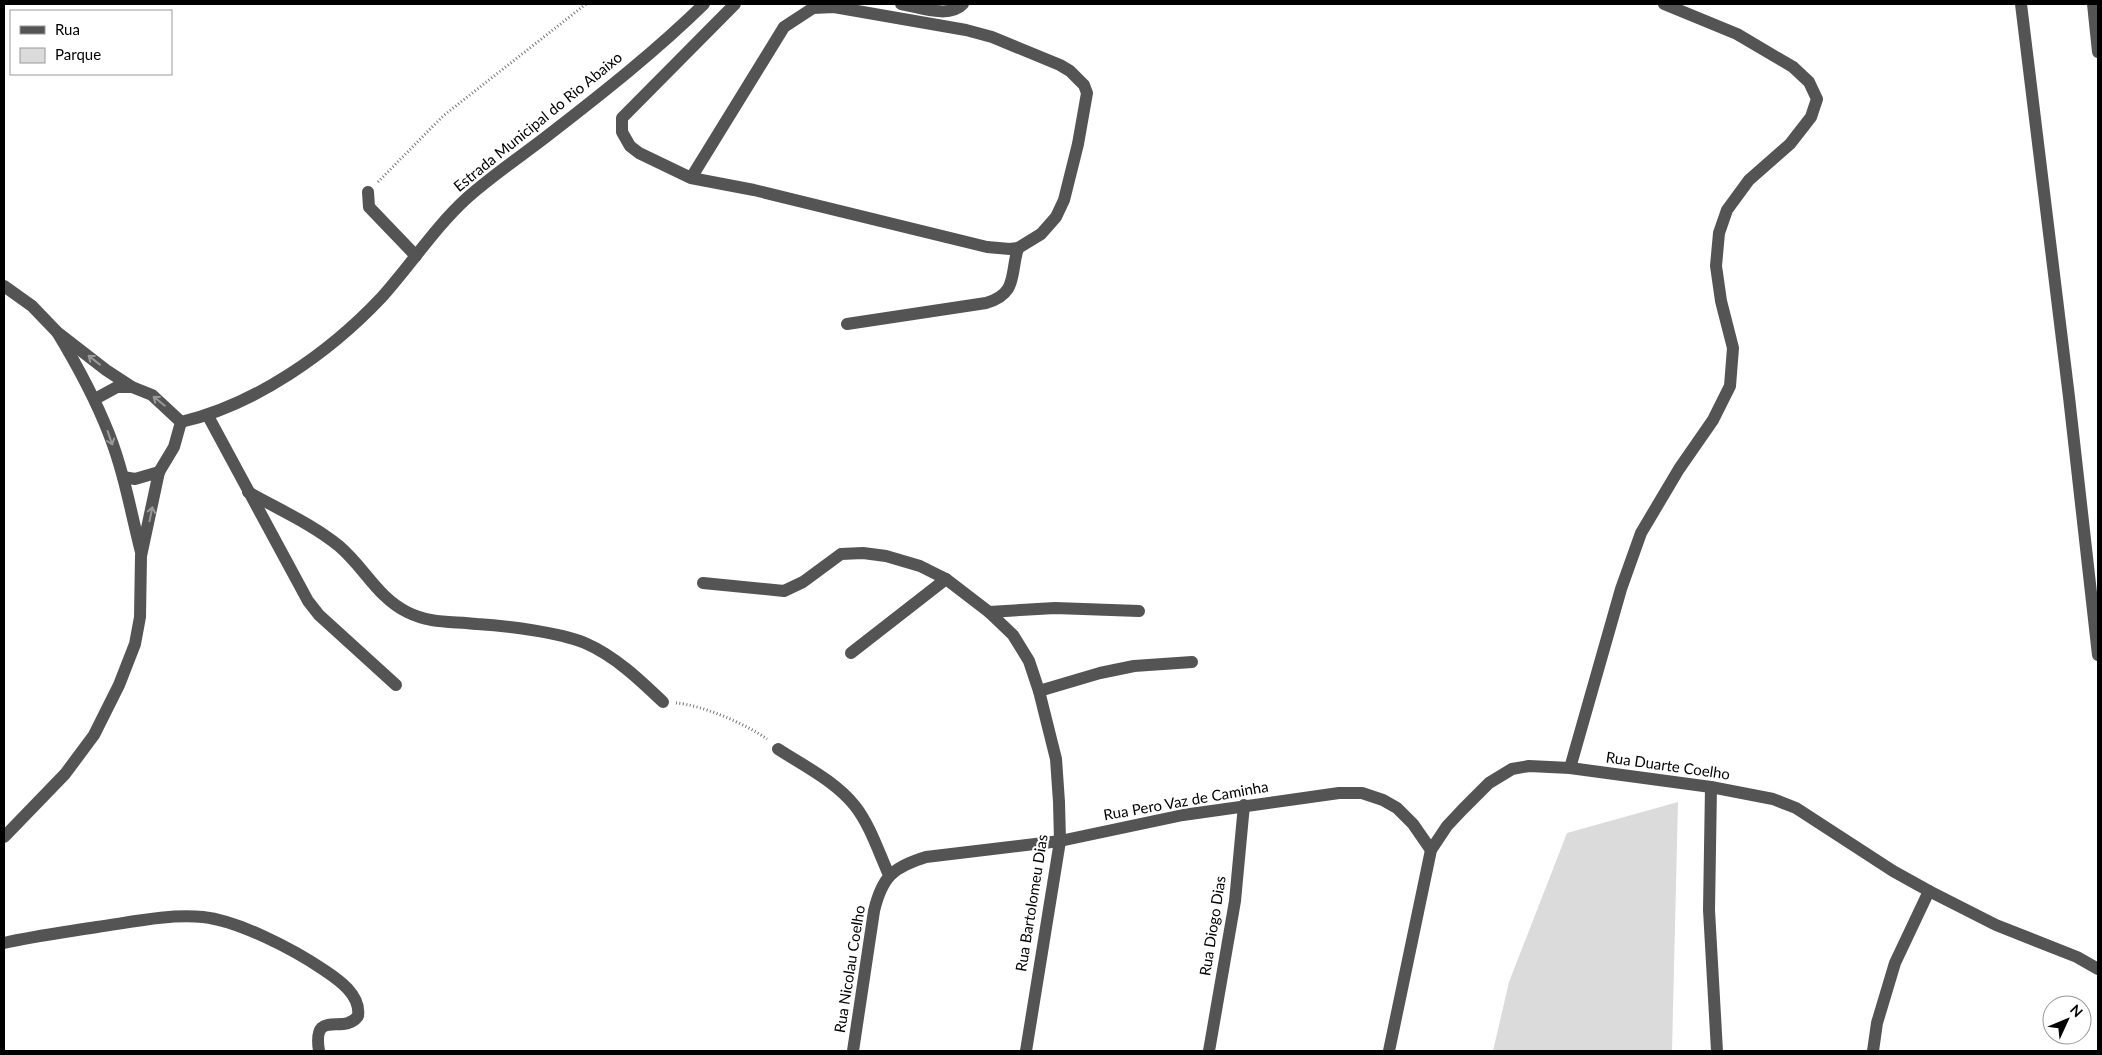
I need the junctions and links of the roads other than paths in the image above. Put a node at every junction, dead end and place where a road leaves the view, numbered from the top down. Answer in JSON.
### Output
{"nodes":[{"id":1,"x":704,"y":4,"type":"edge"},
{"id":2,"x":735,"y":4,"type":"edge"},
{"id":3,"x":901,"y":4,"type":"edge"},
{"id":4,"x":963,"y":4,"type":"edge"},
{"id":5,"x":1664,"y":4,"type":"edge"},
{"id":6,"x":2020,"y":4,"type":"edge"},
{"id":7,"x":2092,"y":4,"type":"edge"},
{"id":8,"x":2098,"y":52,"type":"edge"},
{"id":9,"x":691,"y":178,"type":"junction"},
{"id":10,"x":368,"y":192,"type":"road end"},
{"id":11,"x":1018,"y":248,"type":"junction"},
{"id":12,"x":416,"y":256,"type":"junction"},
{"id":13,"x":4,"y":286,"type":"edge"},
{"id":14,"x":847,"y":324,"type":"dead end"},
{"id":15,"x":58,"y":332,"type":"junction"},
{"id":16,"x":132,"y":387,"type":"junction"},
{"id":17,"x":95,"y":399,"type":"junction"},
{"id":18,"x":208,"y":416,"type":"junction"},
{"id":19,"x":181,"y":422,"type":"junction"},
{"id":20,"x":159,"y":472,"type":"junction"},
{"id":21,"x":123,"y":477,"type":"junction"},
{"id":22,"x":248,"y":492,"type":"junction"},
{"id":23,"x":141,"y":556,"type":"junction"},
{"id":24,"x":946,"y":579,"type":"junction"},
{"id":25,"x":703,"y":584,"type":"dead end"},
{"id":26,"x":1139,"y":611,"type":"dead end"},
{"id":27,"x":989,"y":612,"type":"junction"},
{"id":28,"x":851,"y":652,"type":"dead end"},
{"id":29,"x":2098,"y":655,"type":"edge"},
{"id":30,"x":1192,"y":662,"type":"dead end"},
{"id":31,"x":396,"y":685,"type":"dead end"},
{"id":32,"x":1039,"y":691,"type":"junction"},
{"id":33,"x":663,"y":702,"type":"road end"},
{"id":34,"x":778,"y":749,"type":"road end"},
{"id":35,"x":1570,"y":768,"type":"junction"},
{"id":36,"x":1711,"y":787,"type":"junction"},
{"id":37,"x":1244,"y":805,"type":"junction"},
{"id":38,"x":4,"y":838,"type":"edge"},
{"id":39,"x":1060,"y":841,"type":"junction"},
{"id":40,"x":1431,"y":850,"type":"junction"},
{"id":41,"x":889,"y":875,"type":"junction"},
{"id":42,"x":1929,"y":891,"type":"junction"},
{"id":43,"x":4,"y":943,"type":"edge"},
{"id":44,"x":2098,"y":969,"type":"edge"},
{"id":45,"x":319,"y":1051,"type":"edge"},
{"id":46,"x":853,"y":1051,"type":"edge"},
{"id":47,"x":1026,"y":1051,"type":"edge"},
{"id":48,"x":1208,"y":1051,"type":"edge"},
{"id":49,"x":1389,"y":1051,"type":"edge"},
{"id":50,"x":1717,"y":1051,"type":"edge"},
{"id":51,"x":1873,"y":1051,"type":"edge"}],
"edges":[{"from":1,"to":12,"type":"street","name":"Estrada Municipal do Rio Abaixo"},
{"from":2,"to":9,"type":"street"},
{"from":3,"to":4,"type":"street"},
{"from":5,"to":35,"type":"street"},
{"from":6,"to":29,"type":"street"},
{"from":7,"to":8,"type":"street"},
{"from":9,"to":11,"type":"street"},
{"from":9,"to":11,"type":"street"},
{"from":10,"to":12,"type":"street"},
{"from":11,"to":14,"type":"street"},
{"from":12,"to":18,"type":"street","name":"Estrada Municipal do Rio Abaixo"},
{"from":13,"to":15,"type":"street"},
{"from":16,"to":15,"type":"street","one_way":true},
{"from":15,"to":17,"type":"street"},
{"from":16,"to":17,"type":"street"},
{"from":19,"to":16,"type":"street","one_way":true},
{"from":17,"to":21,"type":"street","one_way":true},
{"from":18,"to":19,"type":"street","name":"Estrada Municipal do Rio Abaixo"},
{"from":18,"to":22,"type":"street"},
{"from":19,"to":20,"type":"street"},
{"from":20,"to":21,"type":"street"},
{"from":23,"to":20,"type":"street","one_way":true},
{"from":21,"to":23,"type":"street"},
{"from":22,"to":31,"type":"street"},
{"from":22,"to":33,"type":"street"},
{"from":23,"to":38,"type":"street"},
{"from":24,"to":25,"type":"street","name":"Rua Bartolomeu Dias"},
{"from":24,"to":27,"type":"street","name":"Rua Bartolomeu Dias"},
{"from":24,"to":28,"type":"street"},
{"from":26,"to":27,"type":"street"},
{"from":27,"to":32,"type":"street","name":"Rua Bartolomeu Dias"},
{"from":30,"to":32,"type":"street"},
{"from":32,"to":39,"type":"street","name":"Rua Bartolomeu Dias"},
{"from":34,"to":41,"type":"street"},
{"from":35,"to":36,"type":"street","name":"Rua Duarte Coelho"},
{"from":35,"to":40,"type":"street","name":"Rua Duarte Coelho"},
{"from":36,"to":42,"type":"street","name":"Rua Duarte Coelho"},
{"from":36,"to":50,"type":"street"},
{"from":37,"to":39,"type":"street","name":"Rua Pero Vaz de Caminha"},
{"from":37,"to":40,"type":"street","name":"Rua Pero Vaz de Caminha"},
{"from":37,"to":48,"type":"street","name":"Rua Diogo Dias"},
{"from":39,"to":41,"type":"street","name":"Rua Pero Vaz de Caminha"},
{"from":39,"to":47,"type":"street","name":"Rua Bartolomeu Dias"},
{"from":40,"to":49,"type":"street","name":"Rua Duarte Coelho"},
{"from":41,"to":46,"type":"street","name":"Rua Nicolau Coelho"},
{"from":42,"to":44,"type":"street","name":"Rua Duarte Coelho"},
{"from":42,"to":51,"type":"street"},
{"from":43,"to":45,"type":"street"}]}
